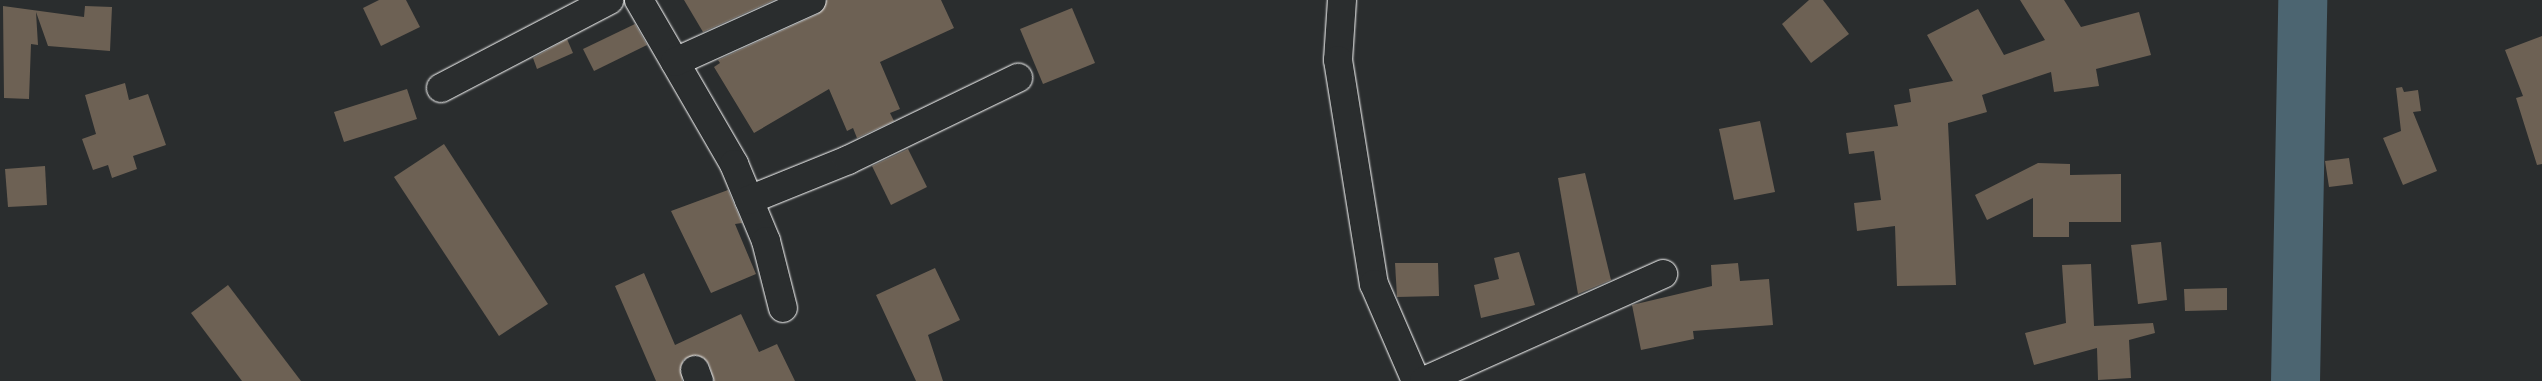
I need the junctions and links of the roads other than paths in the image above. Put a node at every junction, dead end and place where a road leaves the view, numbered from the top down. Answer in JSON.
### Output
{"nodes":[{"id":1,"x":608,"y":0,"type":"edge"},
{"id":2,"x":639,"y":0,"type":"edge"},
{"id":3,"x":812,"y":0,"type":"edge"},
{"id":4,"x":1342,"y":0,"type":"edge"},
{"id":5,"x":675,"y":62,"type":"junction"},
{"id":6,"x":1018,"y":78,"type":"dead end"},
{"id":7,"x":441,"y":88,"type":"dead end"},
{"id":8,"x":749,"y":200,"type":"junction"},
{"id":9,"x":1663,"y":274,"type":"dead end"},
{"id":10,"x":783,"y":308,"type":"dead end"},
{"id":11,"x":1416,"y":381,"type":"edge"},
{"id":12,"x":1424,"y":381,"type":"edge"}],
"edges":[{"from":1,"to":7,"type":"street"},
{"from":2,"to":5,"type":"street"},
{"from":3,"to":5,"type":"street"},
{"from":4,"to":11,"type":"street"},
{"from":5,"to":8,"type":"street"},
{"from":6,"to":8,"type":"street"},
{"from":8,"to":10,"type":"street"},
{"from":9,"to":12,"type":"street"}]}
